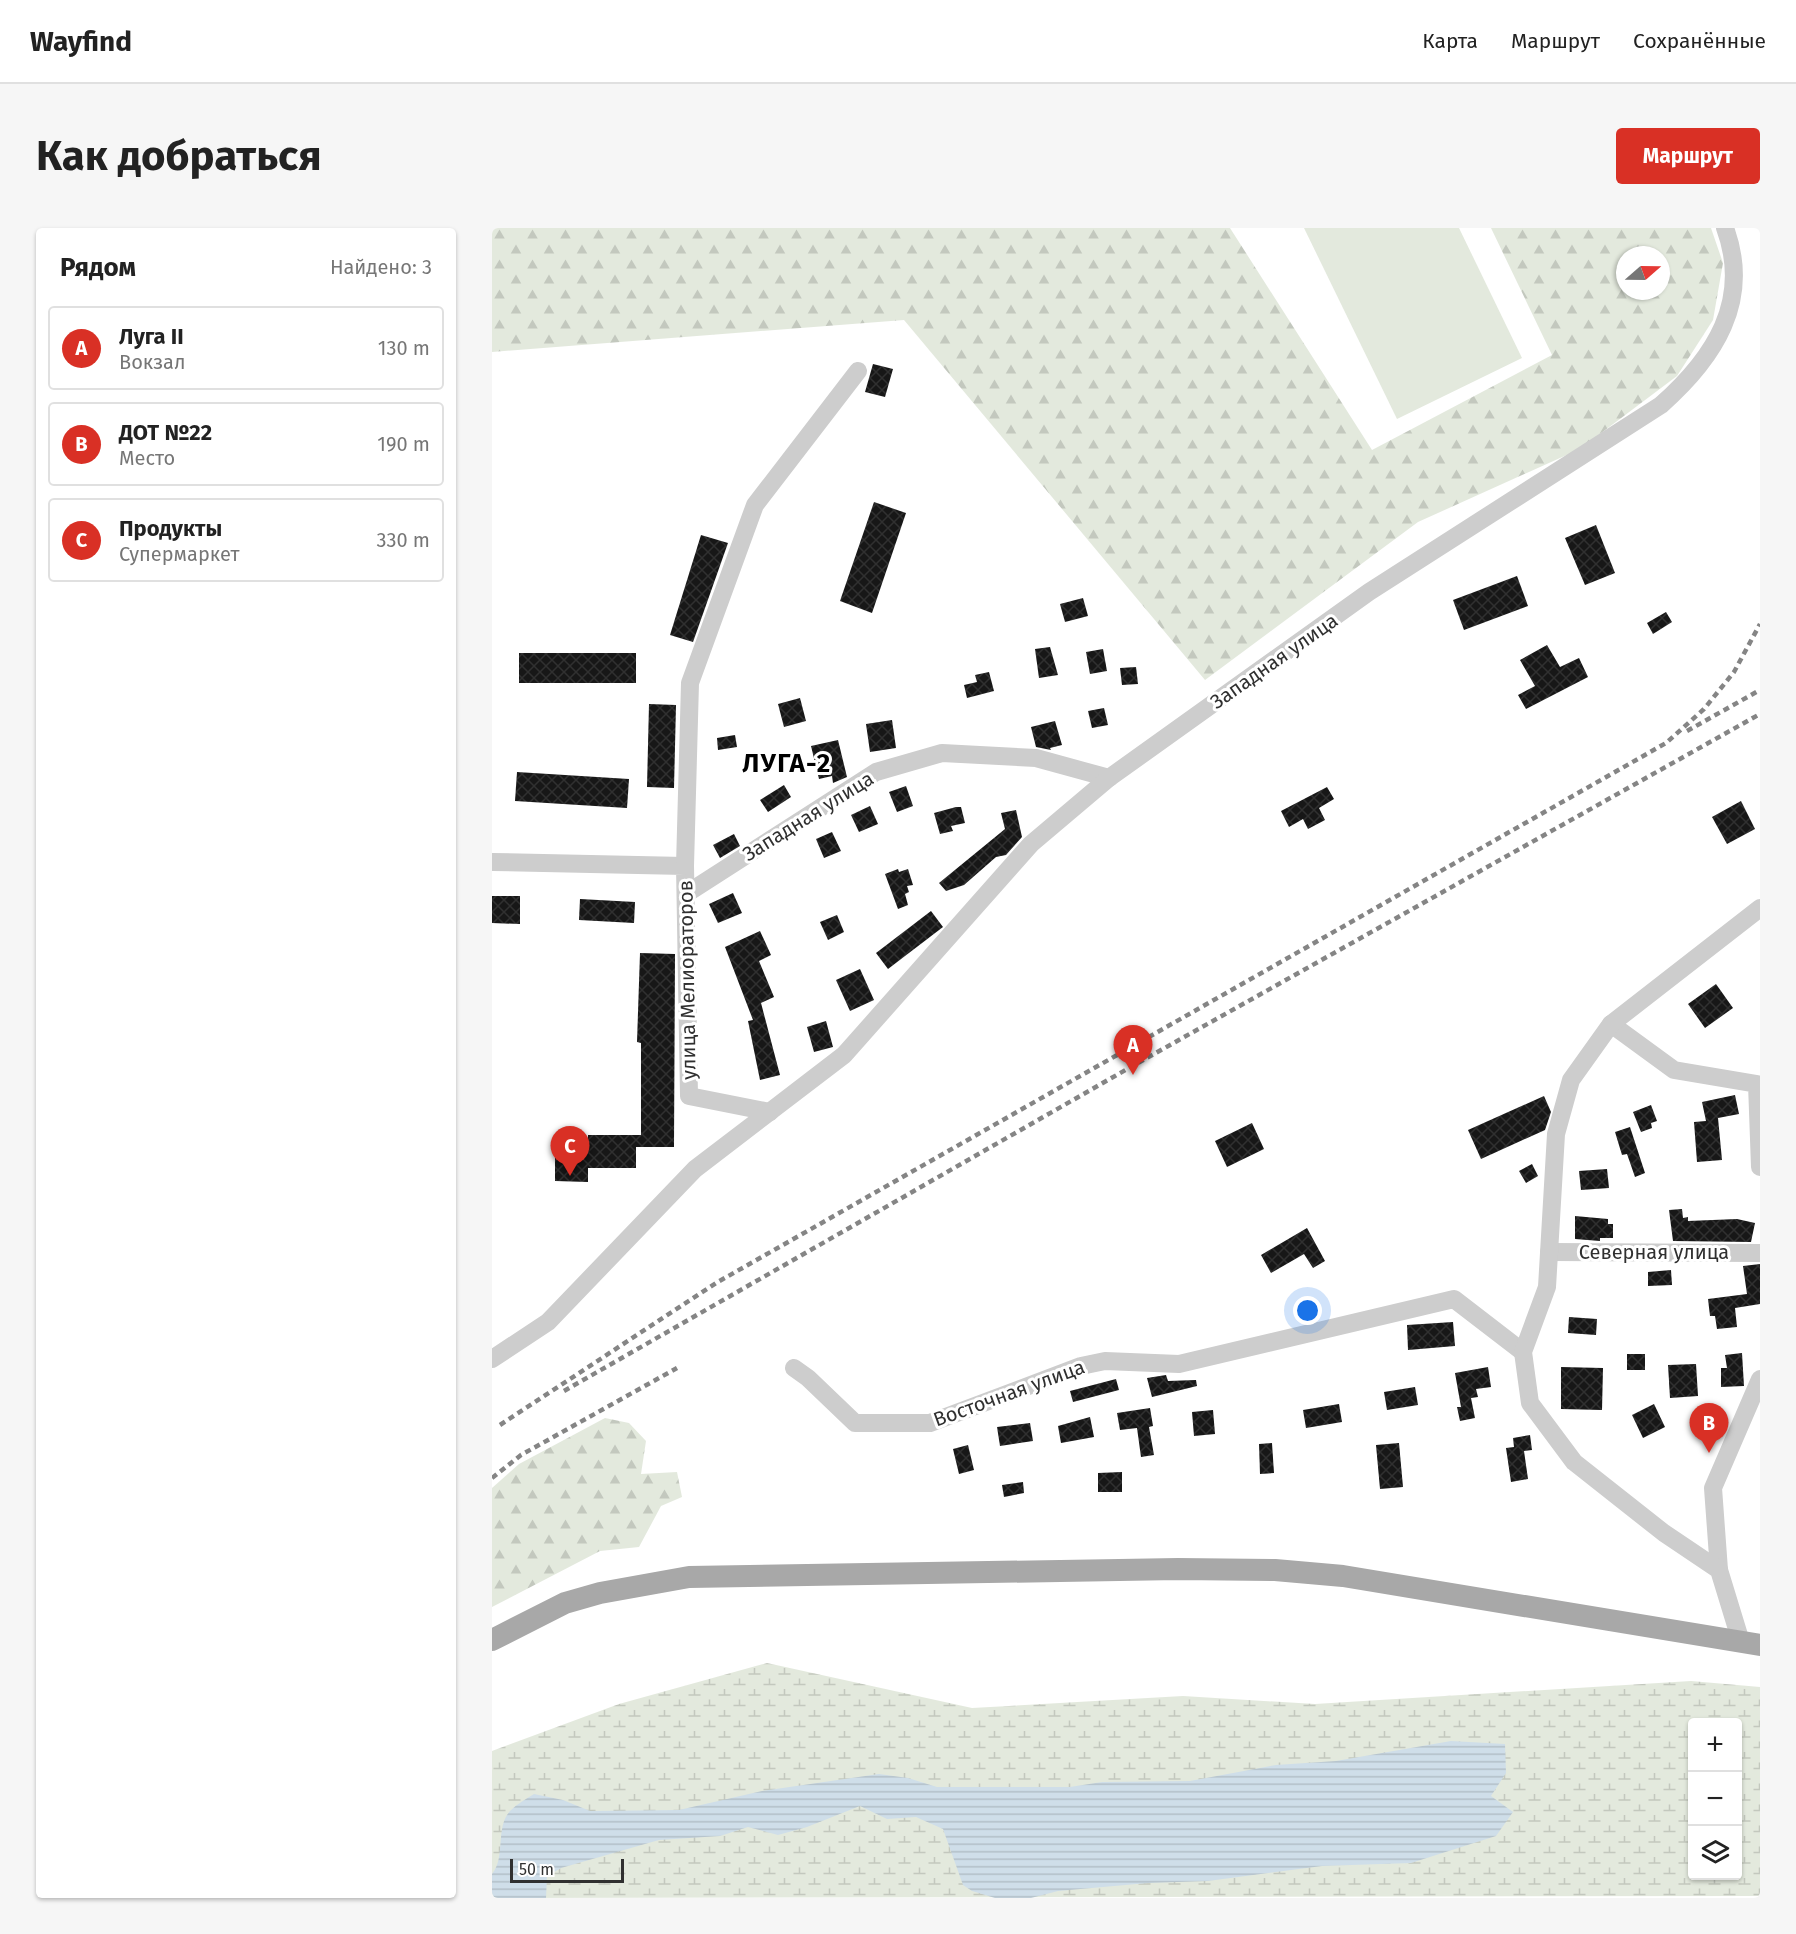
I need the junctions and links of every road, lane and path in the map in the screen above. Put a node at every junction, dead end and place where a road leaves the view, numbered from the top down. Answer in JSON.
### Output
{"nodes":[{"id":1,"x":1725,"y":228,"type":"edge"},
{"id":2,"x":858,"y":371,"type":"dead end"},
{"id":3,"x":1109,"y":778,"type":"junction"},
{"id":4,"x":492,"y":862,"type":"edge"},
{"id":5,"x":685,"y":866,"type":"junction"},
{"id":6,"x":686,"y":894,"type":"junction"},
{"id":7,"x":1760,"y":908,"type":"edge"},
{"id":8,"x":1611,"y":1024,"type":"junction"},
{"id":9,"x":1759,"y":1083,"type":"edge"},
{"id":10,"x":770,"y":1112,"type":"junction"},
{"id":11,"x":1760,"y":1167,"type":"edge"},
{"id":12,"x":1549,"y":1252,"type":"junction"},
{"id":13,"x":1760,"y":1253,"type":"edge"},
{"id":14,"x":1523,"y":1352,"type":"junction"},
{"id":15,"x":492,"y":1359,"type":"edge"},
{"id":16,"x":794,"y":1368,"type":"dead end"},
{"id":17,"x":1760,"y":1379,"type":"edge"},
{"id":18,"x":1719,"y":1570,"type":"junction"},
{"id":19,"x":492,"y":1640,"type":"edge"},
{"id":20,"x":1750,"y":1644,"type":"edge"}],
"edges":[{"from":1,"to":3,"type":"street","name":"Западная улица"},
{"from":2,"to":5,"type":"street"},
{"from":3,"to":6,"type":"street","name":"Западная улица"},
{"from":3,"to":10,"type":"street"},
{"from":4,"to":5,"type":"street","name":"улица Мелиораторов"},
{"from":5,"to":6,"type":"street","name":"улица Мелиораторов"},
{"from":6,"to":10,"type":"street","name":"улица Мелиораторов"},
{"from":7,"to":8,"type":"street"},
{"from":8,"to":9,"type":"street"},
{"from":8,"to":12,"type":"street"},
{"from":9,"to":11,"type":"street"},
{"from":10,"to":15,"type":"street"},
{"from":12,"to":13,"type":"street","name":"Северная улица"},
{"from":12,"to":14,"type":"street"},
{"from":14,"to":16,"type":"street","name":"Восточная улица"},
{"from":14,"to":18,"type":"street"},
{"from":17,"to":18,"type":"street"},
{"from":18,"to":20,"type":"street"},
{"from":19,"to":20,"type":"main road"}]}
